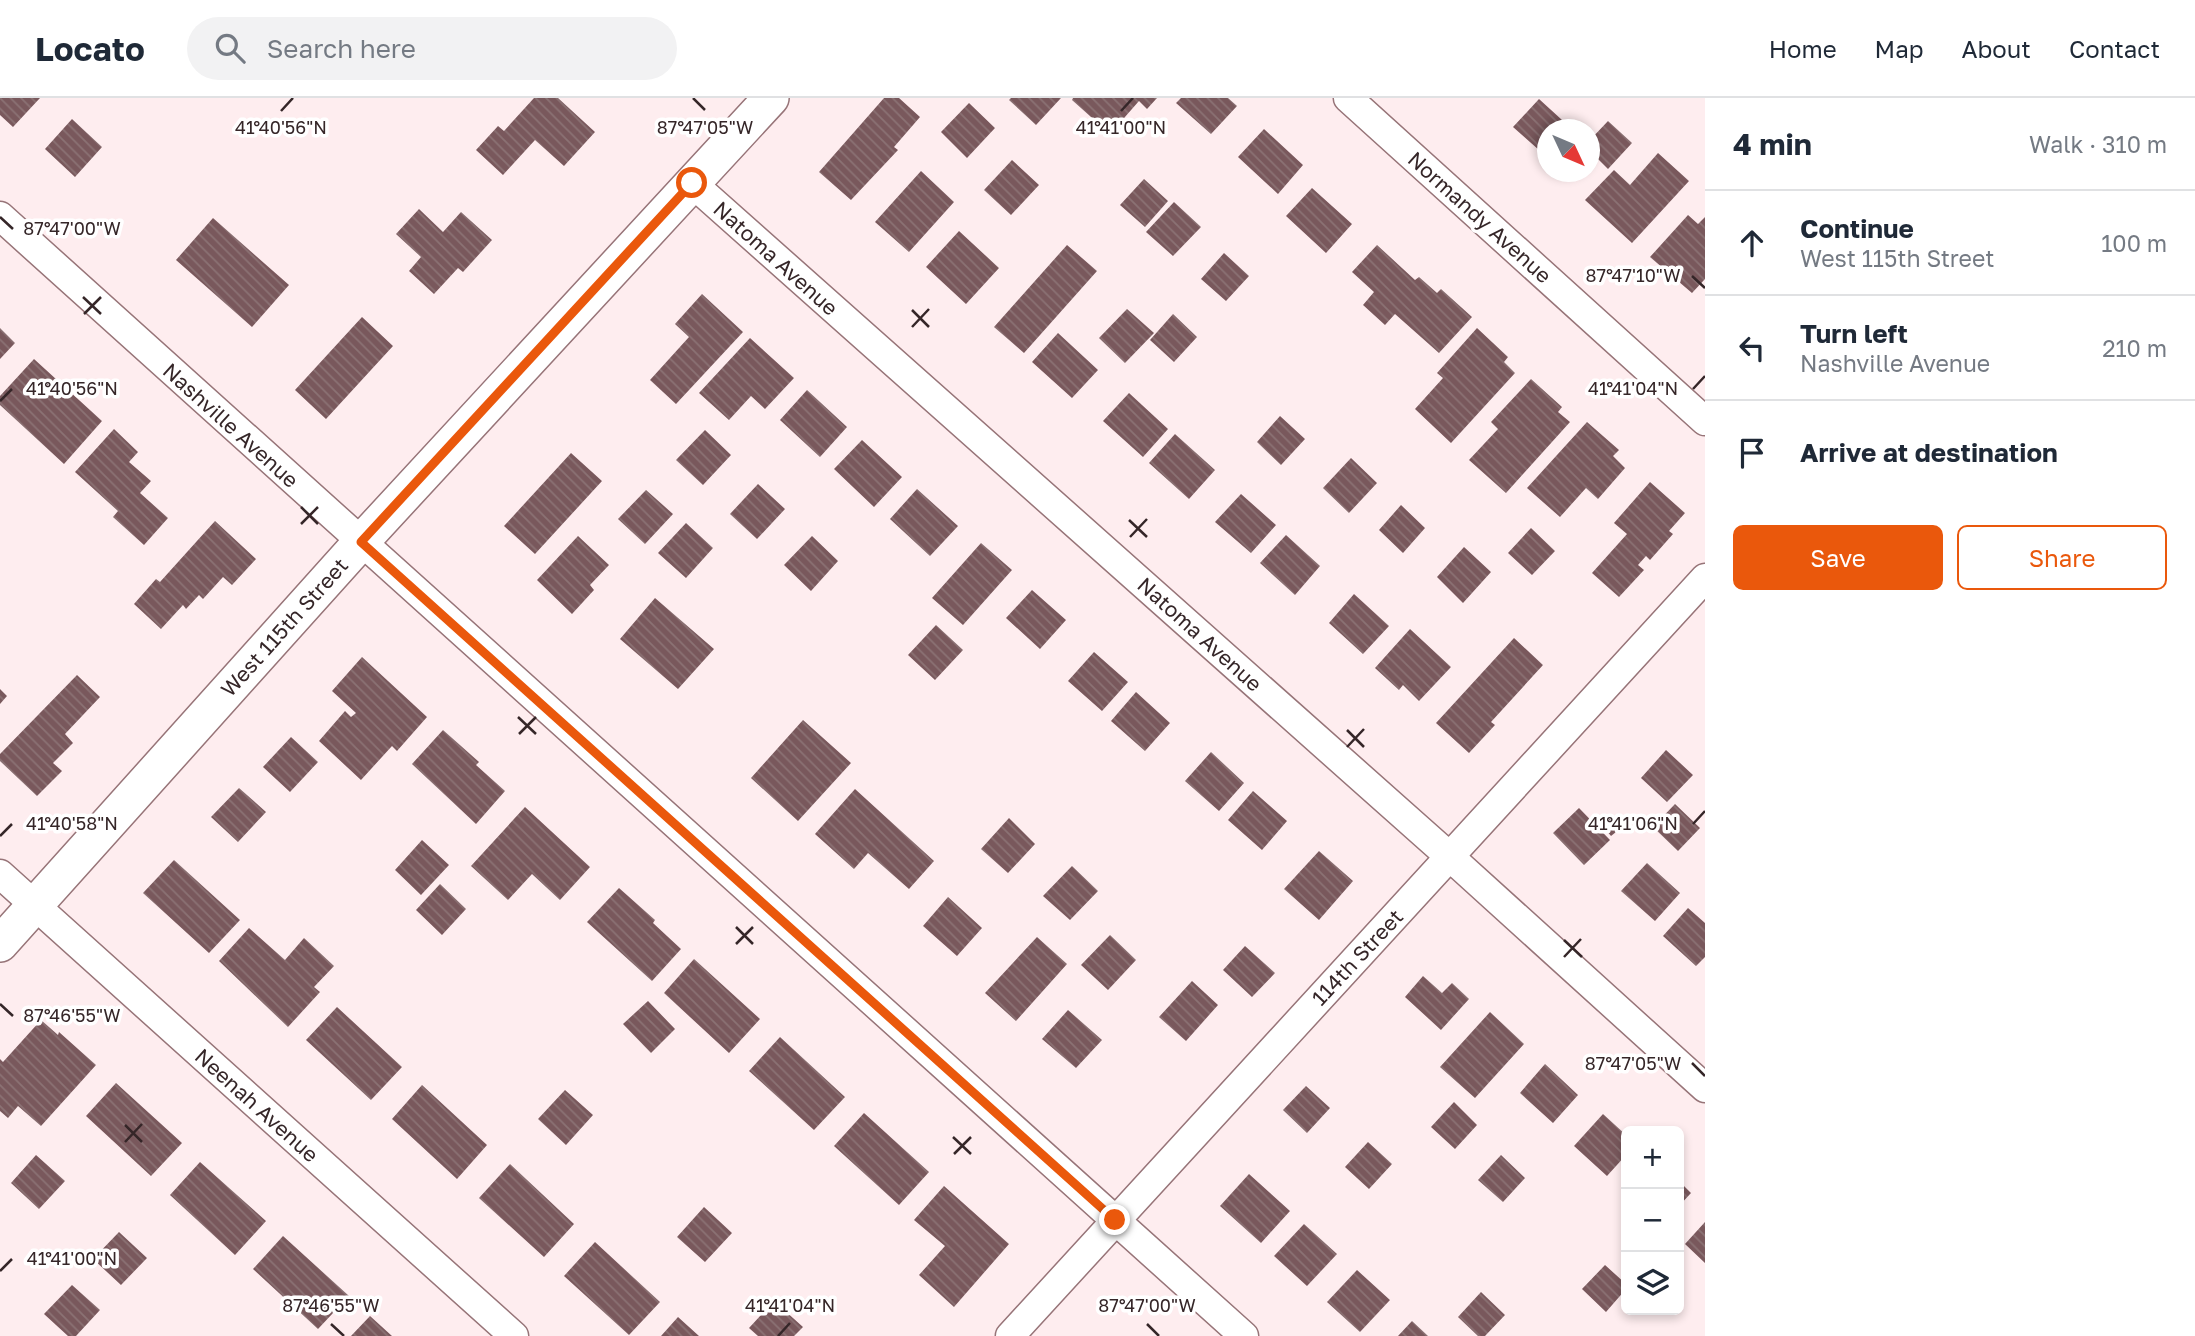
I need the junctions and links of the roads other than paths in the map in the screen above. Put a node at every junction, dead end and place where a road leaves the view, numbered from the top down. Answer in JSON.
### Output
{"nodes":[{"id":1,"x":771,"y":98,"type":"edge"},
{"id":2,"x":1348,"y":98,"type":"edge"},
{"id":3,"x":692,"y":183,"type":"junction"},
{"id":4,"x":0,"y":216,"type":"edge"},
{"id":5,"x":1705,"y":421,"type":"edge"},
{"id":6,"x":361,"y":542,"type":"junction"},
{"id":7,"x":1705,"y":578,"type":"edge"},
{"id":8,"x":1449,"y":856,"type":"junction"},
{"id":9,"x":0,"y":874,"type":"edge"},
{"id":10,"x":35,"y":906,"type":"junction"},
{"id":11,"x":0,"y":944,"type":"edge"},
{"id":12,"x":1705,"y":1088,"type":"edge"},
{"id":13,"x":1115,"y":1220,"type":"junction"},
{"id":14,"x":514,"y":1336,"type":"edge"},
{"id":15,"x":1010,"y":1336,"type":"edge"},
{"id":16,"x":1244,"y":1336,"type":"edge"}],
"edges":[{"from":1,"to":3,"type":"street","name":"West 115th Street"},
{"from":2,"to":5,"type":"street","name":"Normandy Avenue"},
{"from":3,"to":6,"type":"street","name":"West 115th Street"},
{"from":3,"to":8,"type":"street","name":"Natoma Avenue"},
{"from":4,"to":6,"type":"street","name":"Nashville Avenue"},
{"from":6,"to":10,"type":"street","name":"West 115th Street"},
{"from":6,"to":13,"type":"street","name":"Nashville Avenue"},
{"from":7,"to":8,"type":"street","name":"114th Street"},
{"from":8,"to":12,"type":"street","name":"Natoma Avenue"},
{"from":8,"to":13,"type":"street","name":"114th Street"},
{"from":9,"to":10,"type":"street","name":"Neenah Avenue"},
{"from":10,"to":11,"type":"street","name":"West 115th Street"},
{"from":10,"to":14,"type":"street","name":"Neenah Avenue"},
{"from":13,"to":15,"type":"street","name":"114th Street"},
{"from":13,"to":16,"type":"street","name":"Nashville Avenue"}]}
